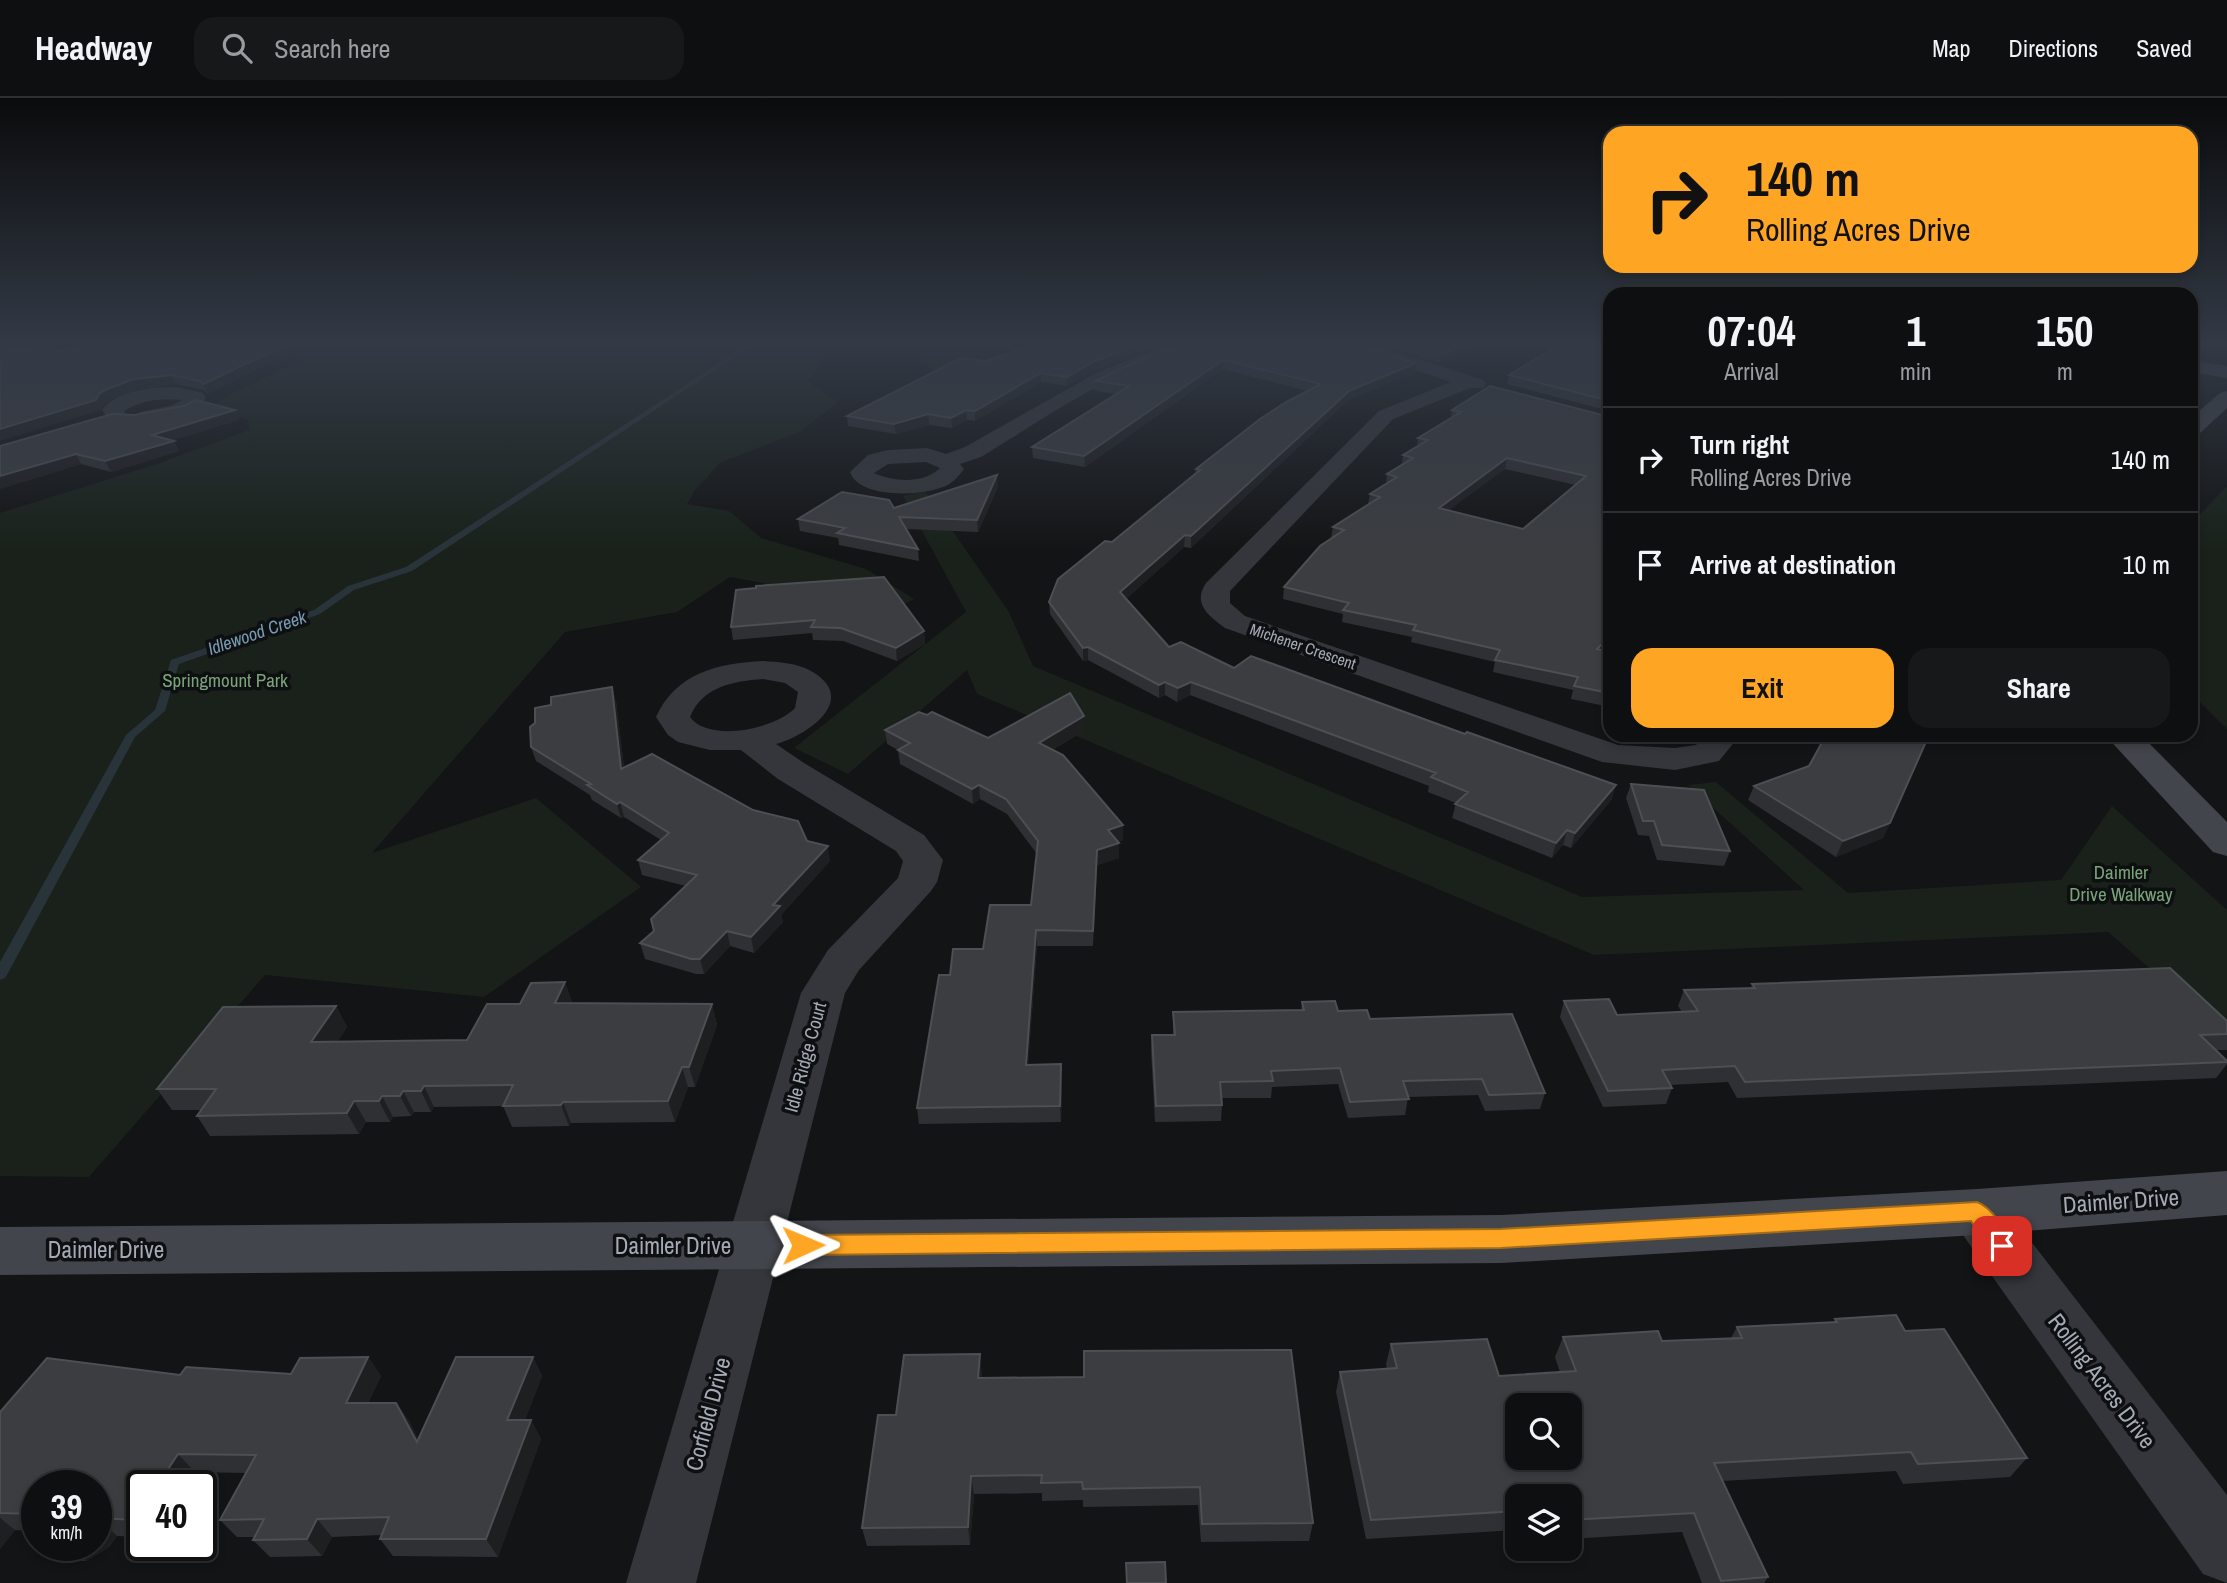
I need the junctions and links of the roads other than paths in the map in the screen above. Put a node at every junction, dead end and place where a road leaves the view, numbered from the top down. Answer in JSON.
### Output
{"nodes":[{"id":1,"x":1039,"y":414,"type":"edge"},
{"id":2,"x":1387,"y":414,"type":"edge"},
{"id":3,"x":116,"y":415,"type":"edge"},
{"id":4,"x":90,"y":423,"type":"edge"},
{"id":5,"x":947,"y":461,"type":"dead end"},
{"id":6,"x":749,"y":740,"type":"dead end"},
{"id":7,"x":1717,"y":742,"type":"edge"},
{"id":8,"x":2129,"y":742,"type":"edge"},
{"id":9,"x":2227,"y":844,"type":"edge"},
{"id":10,"x":2227,"y":1193,"type":"edge"},
{"id":11,"x":1977,"y":1212,"type":"junction"},
{"id":12,"x":754,"y":1246,"type":"junction"},
{"id":13,"x":0,"y":1251,"type":"edge"},
{"id":14,"x":2227,"y":1550,"type":"edge"},
{"id":15,"x":662,"y":1583,"type":"edge"}],
"edges":[{"from":1,"to":5,"type":"street"},
{"from":2,"to":7,"type":"street","name":"Michener Crescent"},
{"from":3,"to":4,"type":"street"},
{"from":6,"to":12,"type":"street","name":"Idle Ridge Court"},
{"from":8,"to":9,"type":"street"},
{"from":10,"to":11,"type":"street","name":"Daimler Drive"},
{"from":11,"to":12,"type":"street","name":"Daimler Drive"},
{"from":11,"to":14,"type":"street","name":"Rolling Acres Drive"},
{"from":12,"to":13,"type":"street","name":"Daimler Drive"},
{"from":12,"to":15,"type":"street","name":"Corfield Drive"}]}
